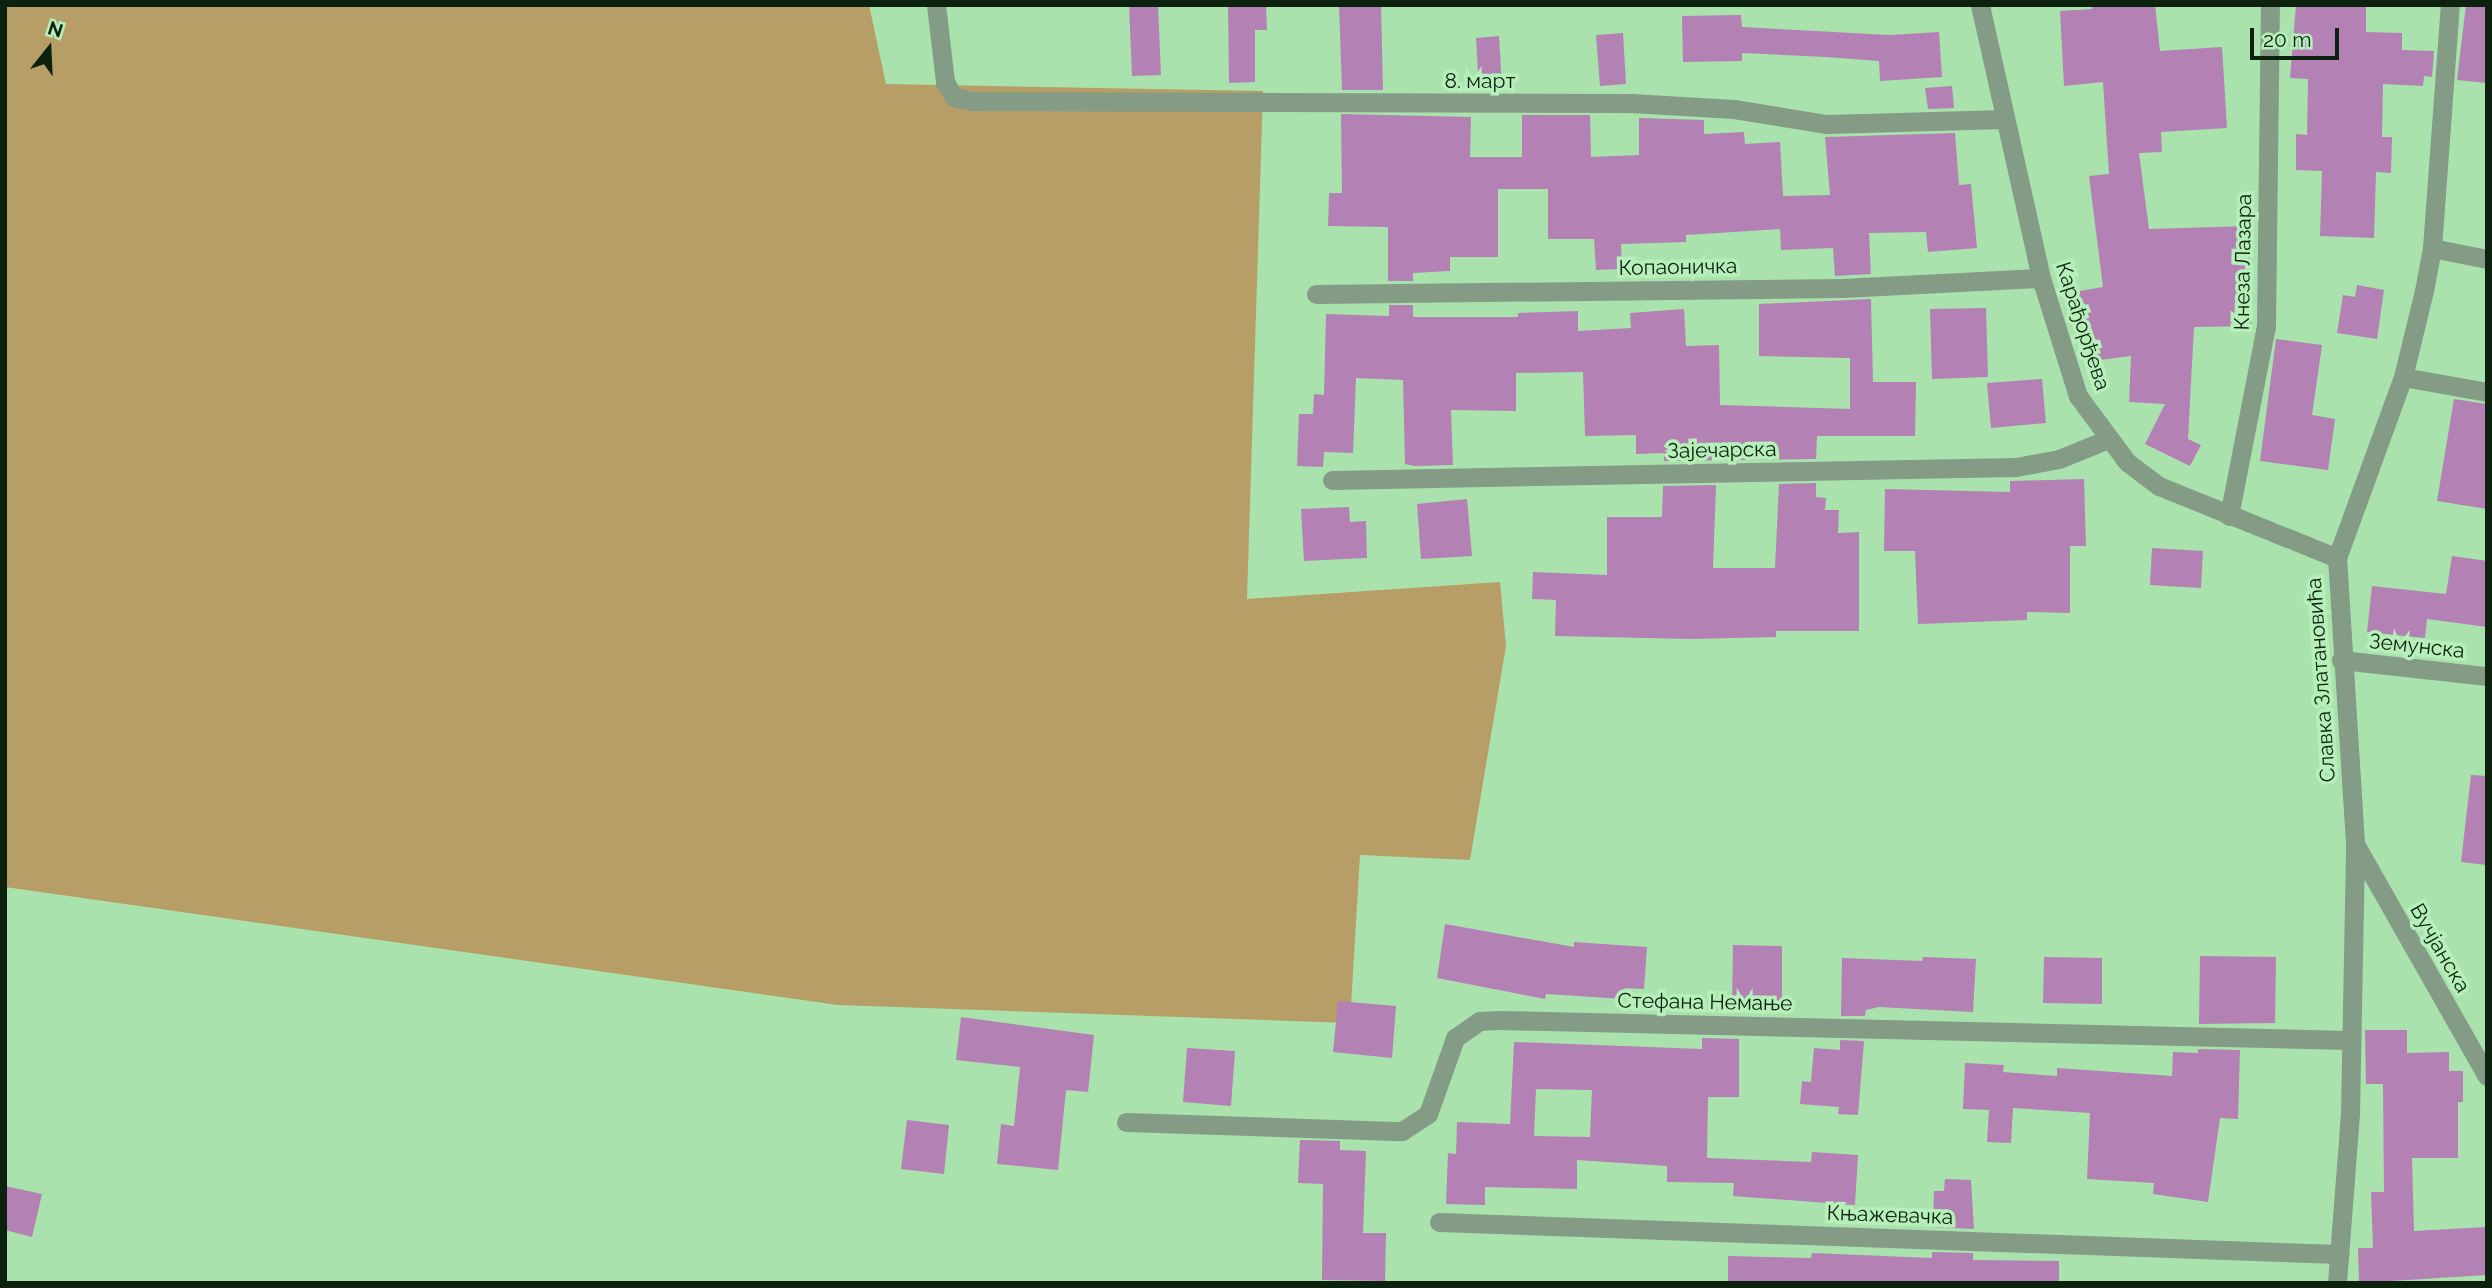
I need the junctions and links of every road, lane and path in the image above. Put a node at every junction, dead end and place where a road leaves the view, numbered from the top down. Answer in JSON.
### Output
{"nodes":[{"id":1,"x":936,"y":5,"type":"edge"},
{"id":2,"x":1980,"y":5,"type":"edge"},
{"id":3,"x":2270,"y":5,"type":"edge"},
{"id":4,"x":2450,"y":5,"type":"edge"},
{"id":5,"x":2005,"y":119,"type":"junction"},
{"id":6,"x":2432,"y":248,"type":"junction"},
{"id":7,"x":2487,"y":259,"type":"edge"},
{"id":8,"x":2041,"y":278,"type":"junction"},
{"id":9,"x":1316,"y":294,"type":"dead end"},
{"id":10,"x":2403,"y":377,"type":"junction"},
{"id":11,"x":2487,"y":392,"type":"edge"},
{"id":12,"x":2108,"y":439,"type":"junction"},
{"id":13,"x":1332,"y":480,"type":"dead end"},
{"id":14,"x":2229,"y":516,"type":"junction"},
{"id":15,"x":2337,"y":558,"type":"junction"},
{"id":16,"x":2341,"y":660,"type":"junction"},
{"id":17,"x":2487,"y":676,"type":"edge"},
{"id":18,"x":2355,"y":843,"type":"junction"},
{"id":19,"x":2350,"y":1040,"type":"junction"},
{"id":20,"x":2487,"y":1076,"type":"edge"},
{"id":21,"x":1126,"y":1122,"type":"dead end"},
{"id":22,"x":1439,"y":1222,"type":"dead end"},
{"id":23,"x":2339,"y":1254,"type":"junction"},
{"id":24,"x":2337,"y":1283,"type":"edge"}],
"edges":[{"from":1,"to":5,"type":"street","name":"8. март"},
{"from":2,"to":5,"type":"street","name":"Карађорђева"},
{"from":3,"to":14,"type":"street","name":"Кнеза Лазара"},
{"from":4,"to":6,"type":"street","name":"Славка Златановића"},
{"from":5,"to":8,"type":"street","name":"Карађорђева"},
{"from":6,"to":7,"type":"street"},
{"from":6,"to":10,"type":"street","name":"Славка Златановића"},
{"from":8,"to":9,"type":"street","name":"Копаоничка"},
{"from":8,"to":12,"type":"street","name":"Карађорђева"},
{"from":10,"to":11,"type":"street"},
{"from":10,"to":15,"type":"street","name":"Славка Златановића"},
{"from":12,"to":13,"type":"street","name":"Зајечарска"},
{"from":12,"to":14,"type":"street","name":"Карађорђева"},
{"from":14,"to":15,"type":"street","name":"Карађорђева"},
{"from":15,"to":16,"type":"street","name":"Славка Златановића"},
{"from":16,"to":17,"type":"street","name":"Земунска"},
{"from":16,"to":18,"type":"street","name":"Славка Златановића"},
{"from":18,"to":19,"type":"street","name":"Славка Златановића"},
{"from":18,"to":20,"type":"street","name":"Вучјанска"},
{"from":19,"to":21,"type":"street","name":"Стефана Немање"},
{"from":19,"to":23,"type":"street","name":"Славка Златановића"},
{"from":22,"to":23,"type":"street","name":"Књажевачка"},
{"from":23,"to":24,"type":"street","name":"Славка Златановића"}]}
